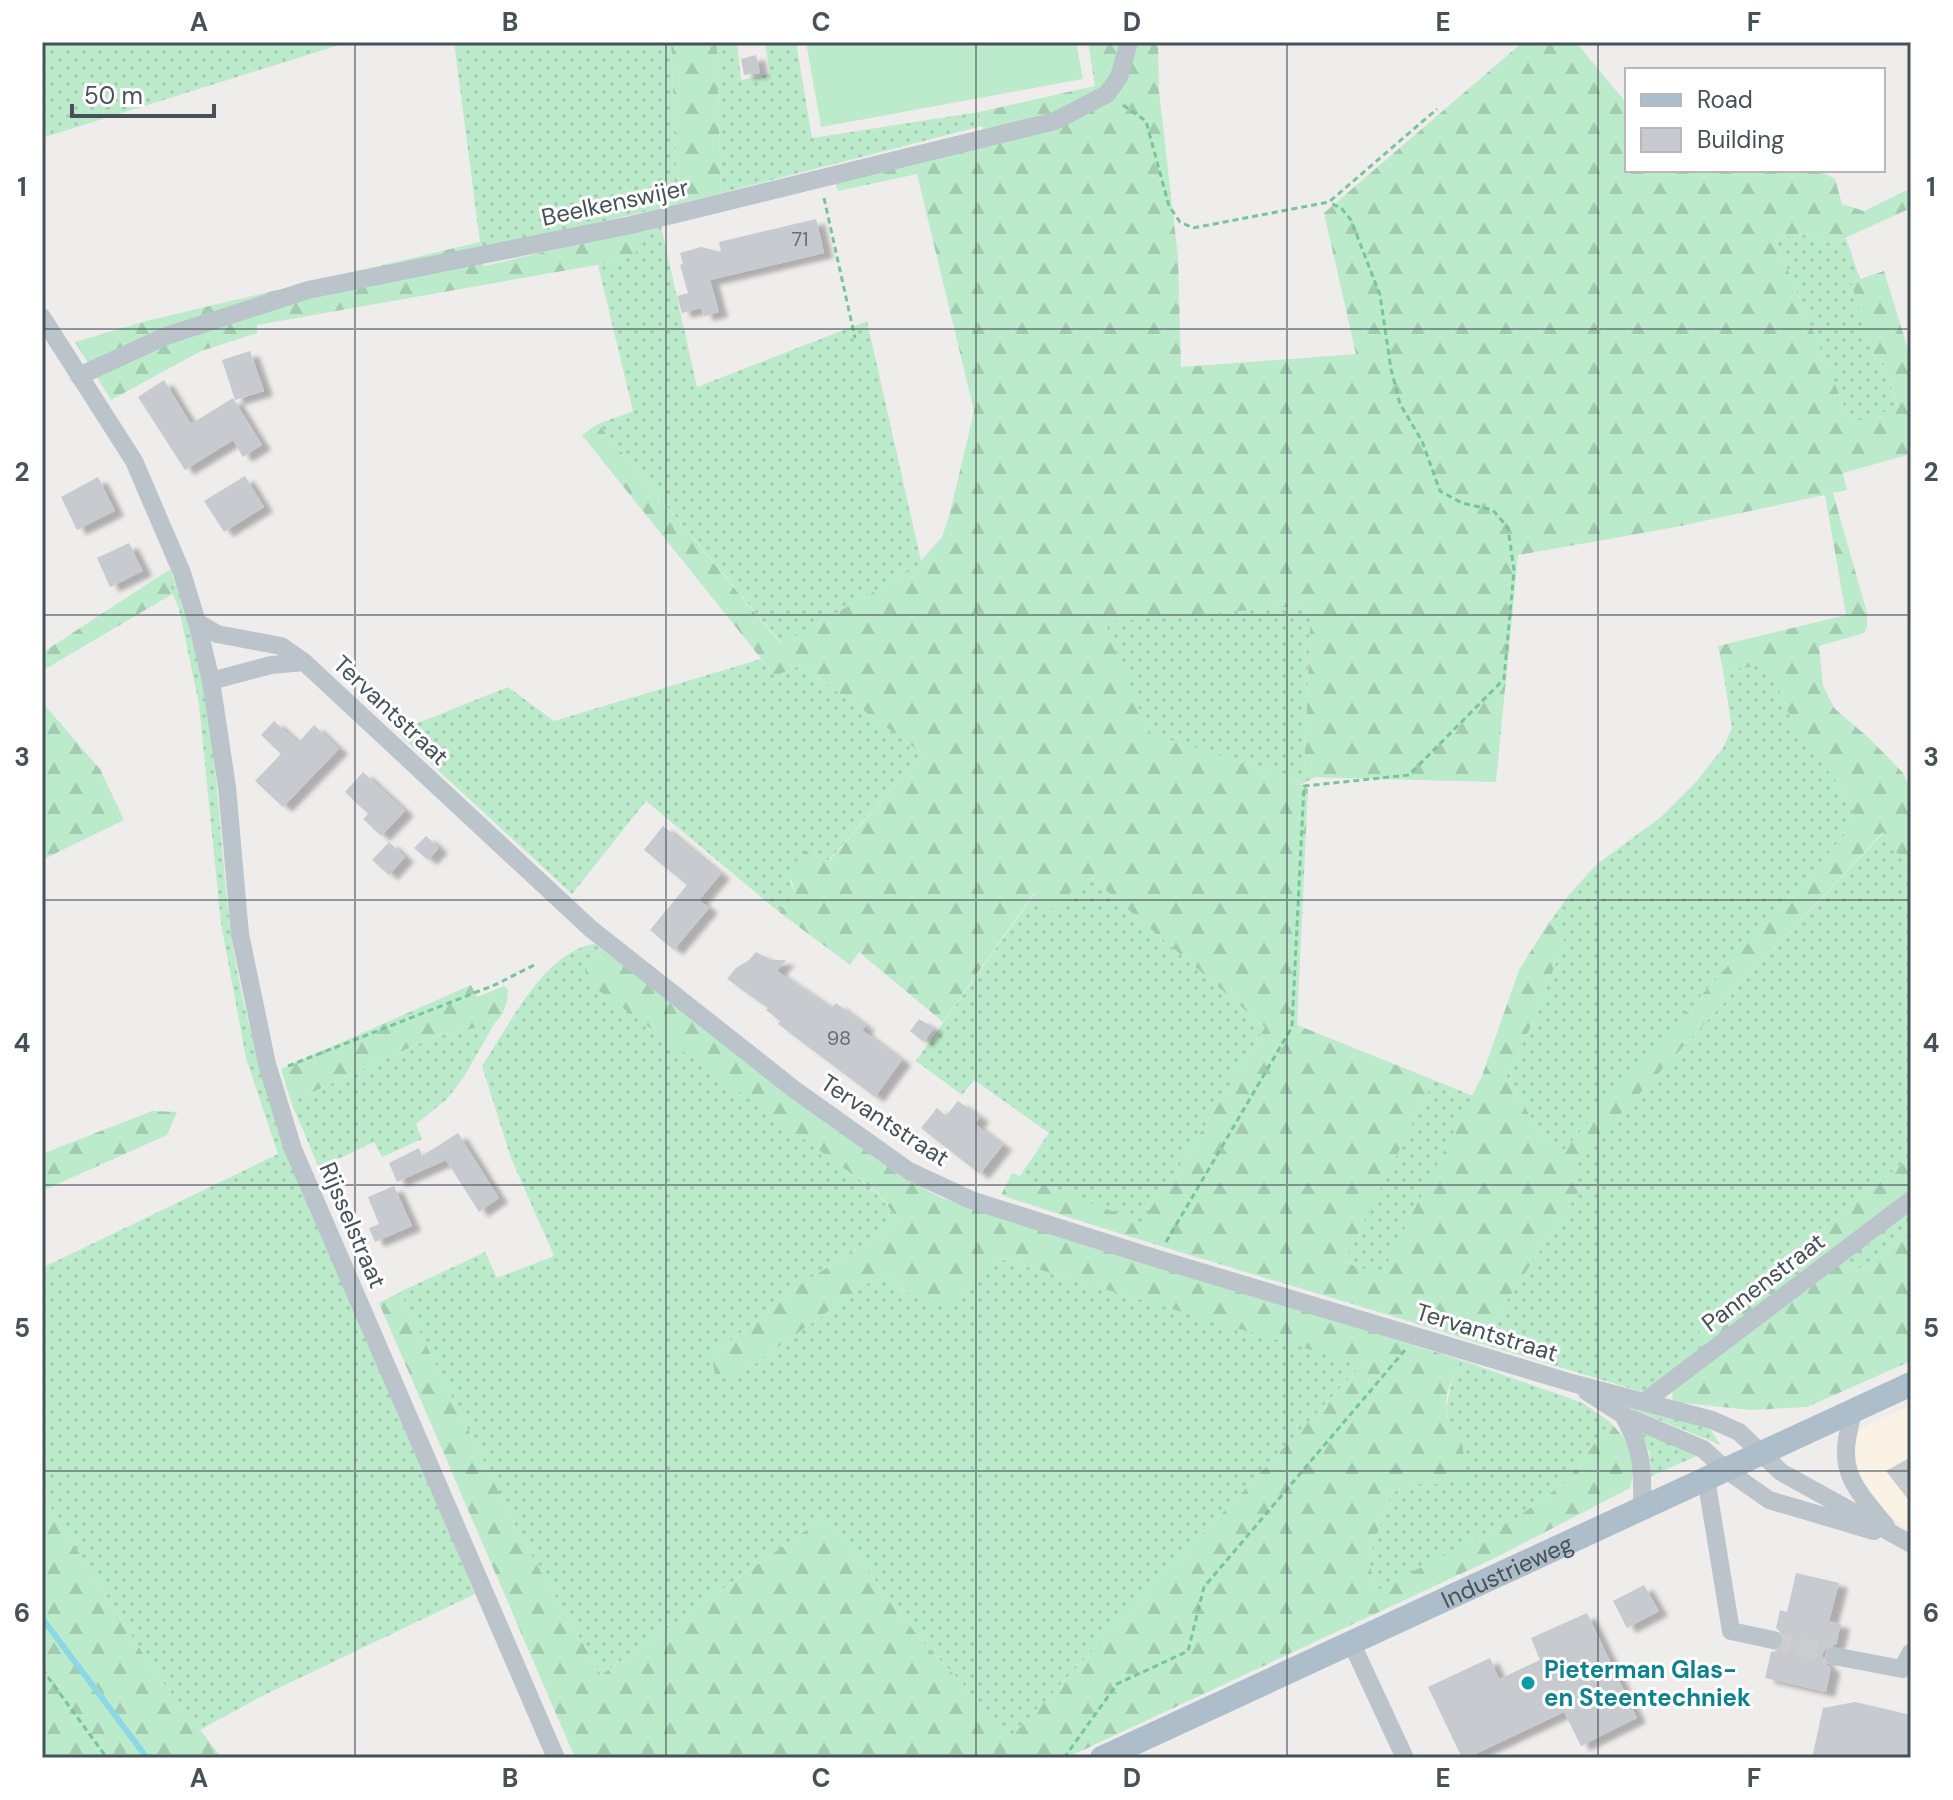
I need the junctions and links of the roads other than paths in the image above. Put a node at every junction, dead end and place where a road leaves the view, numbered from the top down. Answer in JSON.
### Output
{"nodes":[{"id":1,"x":1129,"y":42,"type":"edge"},
{"id":2,"x":42,"y":317,"type":"edge"},
{"id":3,"x":79,"y":376,"type":"junction"},
{"id":4,"x":197,"y":622,"type":"junction"},
{"id":5,"x":304,"y":662,"type":"junction"},
{"id":6,"x":211,"y":681,"type":"junction"},
{"id":7,"x":1911,"y":1200,"type":"edge"},
{"id":8,"x":1572,"y":1383,"type":"junction"},
{"id":9,"x":1911,"y":1384,"type":"edge"},
{"id":10,"x":1644,"y":1402,"type":"junction"},
{"id":11,"x":1854,"y":1410,"type":"junction"},
{"id":12,"x":1623,"y":1415,"type":"junction"},
{"id":13,"x":1763,"y":1452,"type":"junction"},
{"id":14,"x":1716,"y":1474,"type":"junction"},
{"id":15,"x":1642,"y":1508,"type":"junction"},
{"id":16,"x":1892,"y":1535,"type":"junction"},
{"id":17,"x":1911,"y":1544,"type":"edge"},
{"id":18,"x":1773,"y":1640,"type":"tunnel mouth"},
{"id":19,"x":1351,"y":1642,"type":"junction"},
{"id":20,"x":1911,"y":1652,"type":"edge"},
{"id":21,"x":1834,"y":1656,"type":"tunnel mouth"},
{"id":22,"x":556,"y":1758,"type":"edge"},
{"id":23,"x":1102,"y":1758,"type":"edge"},
{"id":24,"x":1405,"y":1758,"type":"edge"}],
"edges":[{"from":1,"to":3,"type":"street","name":"Beelkenswijer"},
{"from":2,"to":3,"type":"street"},
{"from":3,"to":4,"type":"street"},
{"from":4,"to":5,"type":"street","name":"Tervantstraat"},
{"from":4,"to":6,"type":"street"},
{"from":5,"to":6,"type":"street","name":"Tervantstraat"},
{"from":5,"to":8,"type":"street","name":"Tervantstraat"},
{"from":6,"to":22,"type":"street","name":"Rijsselstraat"},
{"from":7,"to":10,"type":"street","name":"Pannenstraat"},
{"from":8,"to":10,"type":"street","name":"Tervantstraat"},
{"from":8,"to":12,"type":"street","name":"Tervantstraat"},
{"from":9,"to":11,"type":"main road","name":"Industrieweg"},
{"from":10,"to":13,"type":"street","name":"Tervantstraat"},
{"from":11,"to":13,"type":"main road","name":"Industrieweg"},
{"from":11,"to":16,"type":"street","name":"Tervantstraat"},
{"from":12,"to":14,"type":"street","name":"Tervantstraat"},
{"from":12,"to":15,"type":"street"},
{"from":13,"to":14,"type":"main road","name":"Industrieweg"},
{"from":13,"to":16,"type":"street","name":"Tervantstraat"},
{"from":14,"to":15,"type":"main road","name":"Industrieweg"},
{"from":14,"to":16,"type":"street","name":"Tervantstraat"},
{"from":14,"to":18,"type":"street"},
{"from":15,"to":19,"type":"main road","name":"Industrieweg"},
{"from":16,"to":17,"type":"street","name":"Tervantstraat"},
{"from":19,"to":23,"type":"main road","name":"Industrieweg"},
{"from":19,"to":24,"type":"street"},
{"from":20,"to":21,"type":"street"}]}
